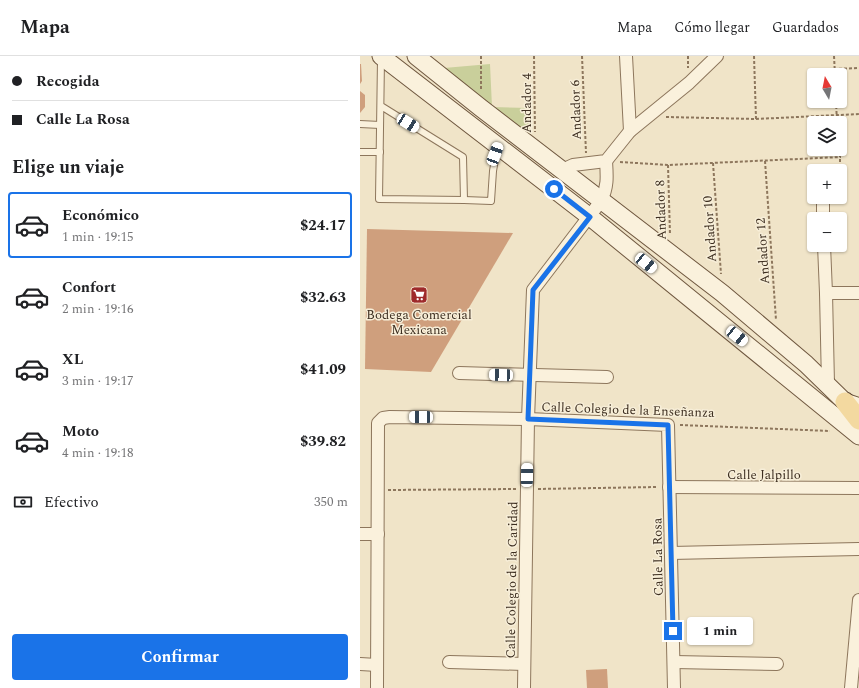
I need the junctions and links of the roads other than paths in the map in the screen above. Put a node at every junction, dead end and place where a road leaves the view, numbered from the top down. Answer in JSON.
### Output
{"nodes":[{"id":1,"x":381,"y":56,"type":"edge"},
{"id":2,"x":626,"y":56,"type":"edge"},
{"id":3,"x":717,"y":56,"type":"edge"},
{"id":4,"x":420,"y":58,"type":"edge"},
{"id":5,"x":381,"y":106,"type":"junction"},
{"id":6,"x":360,"y":124,"type":"edge"},
{"id":7,"x":380,"y":125,"type":"junction"},
{"id":8,"x":630,"y":131,"type":"junction"},
{"id":9,"x":498,"y":146,"type":"junction"},
{"id":10,"x":535,"y":149,"type":"junction"},
{"id":11,"x":360,"y":152,"type":"edge"},
{"id":12,"x":380,"y":152,"type":"junction"},
{"id":13,"x":606,"y":161,"type":"junction"},
{"id":14,"x":522,"y":163,"type":"junction"},
{"id":15,"x":558,"y":167,"type":"junction"},
{"id":16,"x":542,"y":180,"type":"junction"},
{"id":17,"x":464,"y":200,"type":"junction"},
{"id":18,"x":601,"y":201,"type":"junction"},
{"id":19,"x":590,"y":217,"type":"junction"},
{"id":20,"x":824,"y":252,"type":"edge"},
{"id":21,"x":826,"y":293,"type":"junction"},
{"id":22,"x":859,"y":293,"type":"edge"},
{"id":23,"x":727,"y":297,"type":"junction"},
{"id":24,"x":709,"y":314,"type":"junction"},
{"id":25,"x":459,"y":373,"type":"dead end"},
{"id":26,"x":530,"y":376,"type":"junction"},
{"id":27,"x":607,"y":377,"type":"dead end"},
{"id":28,"x":828,"y":384,"type":"junction"},
{"id":29,"x":852,"y":404,"type":"edge"},
{"id":30,"x":528,"y":419,"type":"junction"},
{"id":31,"x":859,"y":420,"type":"edge"},
{"id":32,"x":668,"y":425,"type":"joint"},
{"id":33,"x":859,"y":436,"type":"edge"},
{"id":34,"x":669,"y":487,"type":"junction"},
{"id":35,"x":859,"y":488,"type":"edge"},
{"id":36,"x":360,"y":534,"type":"edge"},
{"id":37,"x":378,"y":534,"type":"junction"},
{"id":38,"x":859,"y":549,"type":"edge"},
{"id":39,"x":671,"y":553,"type":"junction"},
{"id":40,"x":859,"y":600,"type":"edge"},
{"id":41,"x":857,"y":639,"type":"edge"},
{"id":42,"x":449,"y":662,"type":"dead end"},
{"id":43,"x":674,"y":662,"type":"junction"},
{"id":44,"x":360,"y":664,"type":"edge"},
{"id":45,"x":524,"y":664,"type":"junction"},
{"id":46,"x":777,"y":664,"type":"dead end"},
{"id":47,"x":377,"y":665,"type":"junction"},
{"id":48,"x":377,"y":688,"type":"edge"},
{"id":49,"x":524,"y":688,"type":"edge"},
{"id":50,"x":674,"y":688,"type":"edge"},
{"id":51,"x":851,"y":688,"type":"edge"}],
"edges":[{"from":1,"to":5,"type":"lane"},
{"from":1,"to":9,"type":"main road"},
{"from":2,"to":8,"type":"street"},
{"from":3,"to":8,"type":"street"},
{"from":4,"to":10,"type":"main road"},
{"from":5,"to":7,"type":"lane"},
{"from":5,"to":17,"type":"lane"},
{"from":6,"to":7,"type":"lane"},
{"from":7,"to":12,"type":"lane"},
{"from":8,"to":13,"type":"street"},
{"from":9,"to":14,"type":"main road"},
{"from":9,"to":17,"type":"lane"},
{"from":10,"to":14,"type":"main road"},
{"from":10,"to":15,"type":"main road"},
{"from":11,"to":12,"type":"lane"},
{"from":12,"to":17,"type":"lane"},
{"from":13,"to":15,"type":"street"},
{"from":13,"to":18,"type":"street","name":"Calle Colegio de la Caridad"},
{"from":14,"to":16,"type":"main road"},
{"from":15,"to":16,"type":"main road"},
{"from":15,"to":18,"type":"main road"},
{"from":16,"to":19,"type":"main road"},
{"from":18,"to":19,"type":"street","name":"Calle Colegio de la Caridad"},
{"from":18,"to":23,"type":"main road"},
{"from":19,"to":24,"type":"main road"},
{"from":19,"to":26,"type":"street","name":"Calle Colegio de la Caridad"},
{"from":20,"to":21,"type":"street"},
{"from":21,"to":22,"type":"street"},
{"from":21,"to":28,"type":"street"},
{"from":23,"to":24,"type":"main road"},
{"from":23,"to":28,"type":"main road"},
{"from":24,"to":33,"type":"main road"},
{"from":25,"to":26,"type":"street"},
{"from":26,"to":27,"type":"street"},
{"from":26,"to":30,"type":"street","name":"Calle Colegio de la Caridad"},
{"from":28,"to":29,"type":"main road"},
{"from":29,"to":31,"type":"main road"},
{"from":30,"to":32,"type":"street","name":"Calle Colegio de la Enseñanza"},
{"from":30,"to":37,"type":"street","name":"Calle Colegio de la Enseñanza"},
{"from":30,"to":45,"type":"street","name":"Calle Colegio de la Caridad"},
{"from":32,"to":34,"type":"street","name":"Calle La Rosa"},
{"from":34,"to":35,"type":"street","name":"Calle Jalpillo"},
{"from":34,"to":39,"type":"street","name":"Calle La Rosa"},
{"from":36,"to":37,"type":"street"},
{"from":37,"to":47,"type":"street"},
{"from":38,"to":39,"type":"street"},
{"from":39,"to":43,"type":"street","name":"Calle La Rosa"},
{"from":40,"to":41,"type":"street"},
{"from":41,"to":51,"type":"street"},
{"from":42,"to":45,"type":"street"},
{"from":43,"to":46,"type":"street"},
{"from":43,"to":50,"type":"street","name":"Calle La Rosa"},
{"from":44,"to":47,"type":"street"},
{"from":45,"to":49,"type":"street","name":"Calle Colegio de la Caridad"},
{"from":47,"to":48,"type":"street"}]}
